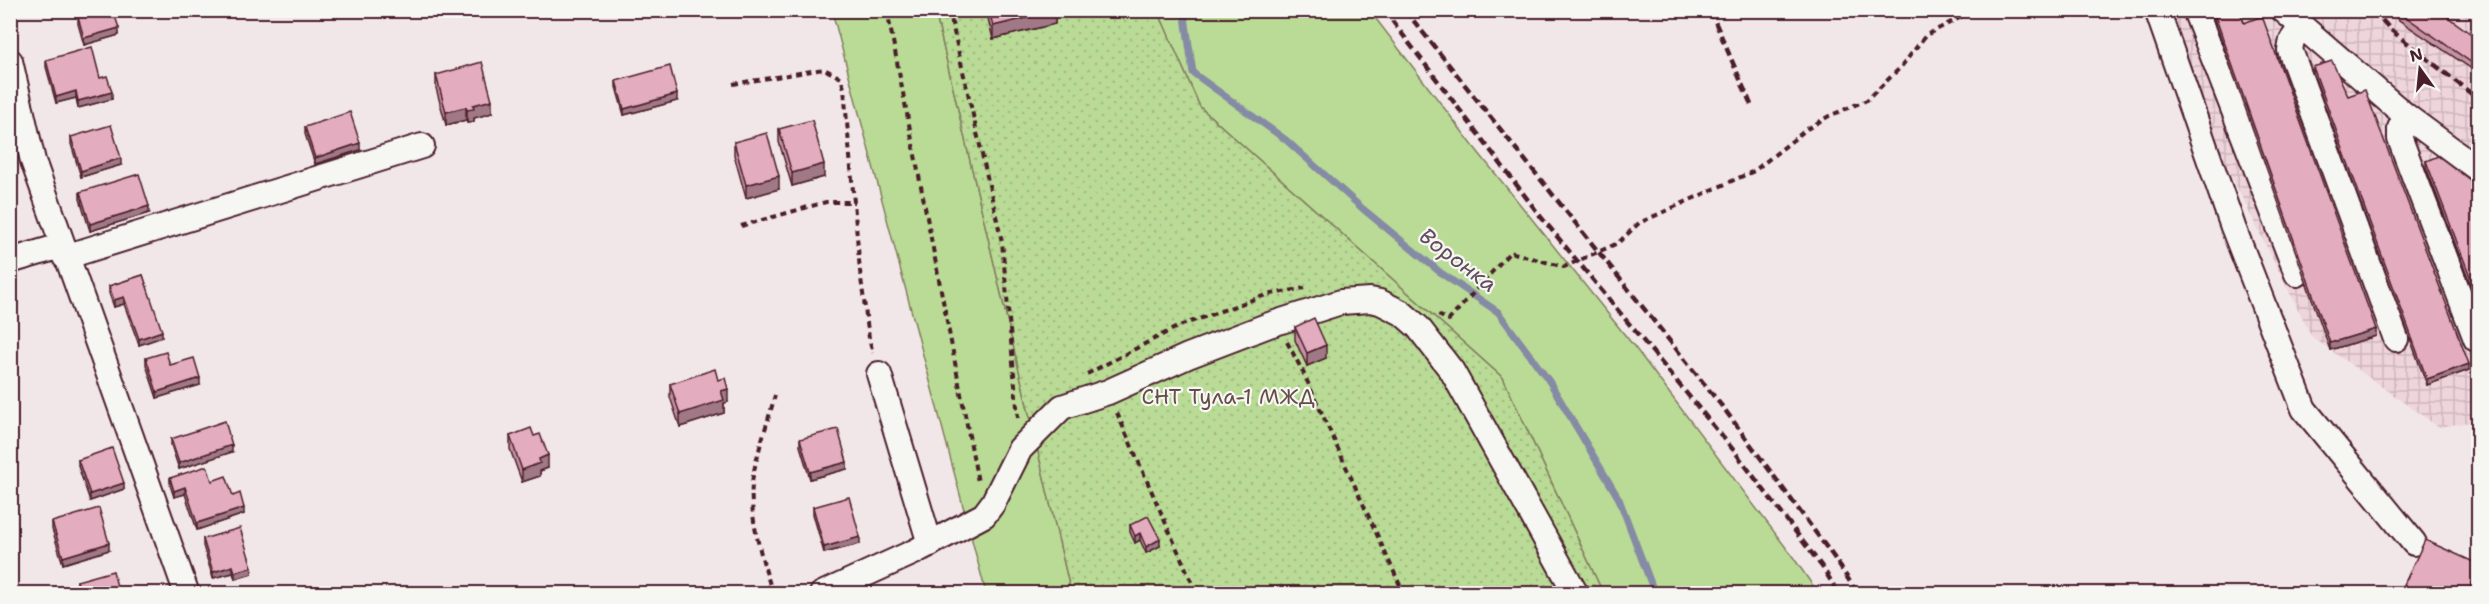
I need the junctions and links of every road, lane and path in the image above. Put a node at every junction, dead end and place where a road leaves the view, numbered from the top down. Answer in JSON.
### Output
{"nodes":[{"id":1,"x":887,"y":10,"type":"edge"},
{"id":2,"x":949,"y":10,"type":"edge"},
{"id":3,"x":1983,"y":10,"type":"edge"},
{"id":4,"x":2157,"y":10,"type":"edge"},
{"id":5,"x":2195,"y":10,"type":"edge"},
{"id":6,"x":2283,"y":10,"type":"edge"},
{"id":7,"x":2302,"y":26,"type":"junction"},
{"id":8,"x":10,"y":61,"type":"edge"},
{"id":9,"x":733,"y":84,"type":"dead end"},
{"id":10,"x":2406,"y":116,"type":"junction"},
{"id":11,"x":422,"y":146,"type":"dead end"},
{"id":12,"x":2478,"y":168,"type":"edge"},
{"id":13,"x":855,"y":202,"type":"junction"},
{"id":14,"x":741,"y":226,"type":"dead end"},
{"id":15,"x":63,"y":252,"type":"junction"},
{"id":16,"x":10,"y":261,"type":"edge"},
{"id":17,"x":2297,"y":274,"type":"dead end"},
{"id":18,"x":1449,"y":320,"type":"dead end"},
{"id":19,"x":1269,"y":325,"type":"junction"},
{"id":20,"x":2396,"y":339,"type":"dead end"},
{"id":21,"x":2476,"y":339,"type":"dead end"},
{"id":22,"x":879,"y":374,"type":"joint"},
{"id":23,"x":1107,"y":392,"type":"junction"},
{"id":24,"x":775,"y":395,"type":"dead end"},
{"id":25,"x":1020,"y":449,"type":"junction"},
{"id":26,"x":984,"y":515,"type":"junction"},
{"id":27,"x":2414,"y":543,"type":"dead end"},
{"id":28,"x":930,"y":544,"type":"junction"},
{"id":29,"x":187,"y":594,"type":"edge"},
{"id":30,"x":773,"y":594,"type":"edge"},
{"id":31,"x":822,"y":594,"type":"edge"},
{"id":32,"x":1197,"y":594,"type":"edge"},
{"id":33,"x":1404,"y":594,"type":"edge"},
{"id":34,"x":1576,"y":594,"type":"edge"}],
"edges":[{"from":1,"to":26,"type":"path"},
{"from":2,"to":25,"type":"path"},
{"from":3,"to":18,"type":"path"},
{"from":4,"to":27,"type":"street"},
{"from":5,"to":17,"type":"street"},
{"from":6,"to":7,"type":"street"},
{"from":7,"to":10,"type":"street"},
{"from":7,"to":20,"type":"street"},
{"from":8,"to":15,"type":"street"},
{"from":9,"to":13,"type":"path"},
{"from":10,"to":12,"type":"street"},
{"from":10,"to":21,"type":"street"},
{"from":11,"to":15,"type":"street"},
{"from":13,"to":14,"type":"path"},
{"from":13,"to":22,"type":"path"},
{"from":15,"to":16,"type":"street"},
{"from":15,"to":29,"type":"street"},
{"from":19,"to":23,"type":"street"},
{"from":19,"to":33,"type":"path"},
{"from":19,"to":34,"type":"street"},
{"from":22,"to":28,"type":"street"},
{"from":23,"to":25,"type":"street"},
{"from":23,"to":32,"type":"path"},
{"from":24,"to":30,"type":"path"},
{"from":25,"to":26,"type":"street"},
{"from":26,"to":28,"type":"street"},
{"from":28,"to":31,"type":"street"}]}
